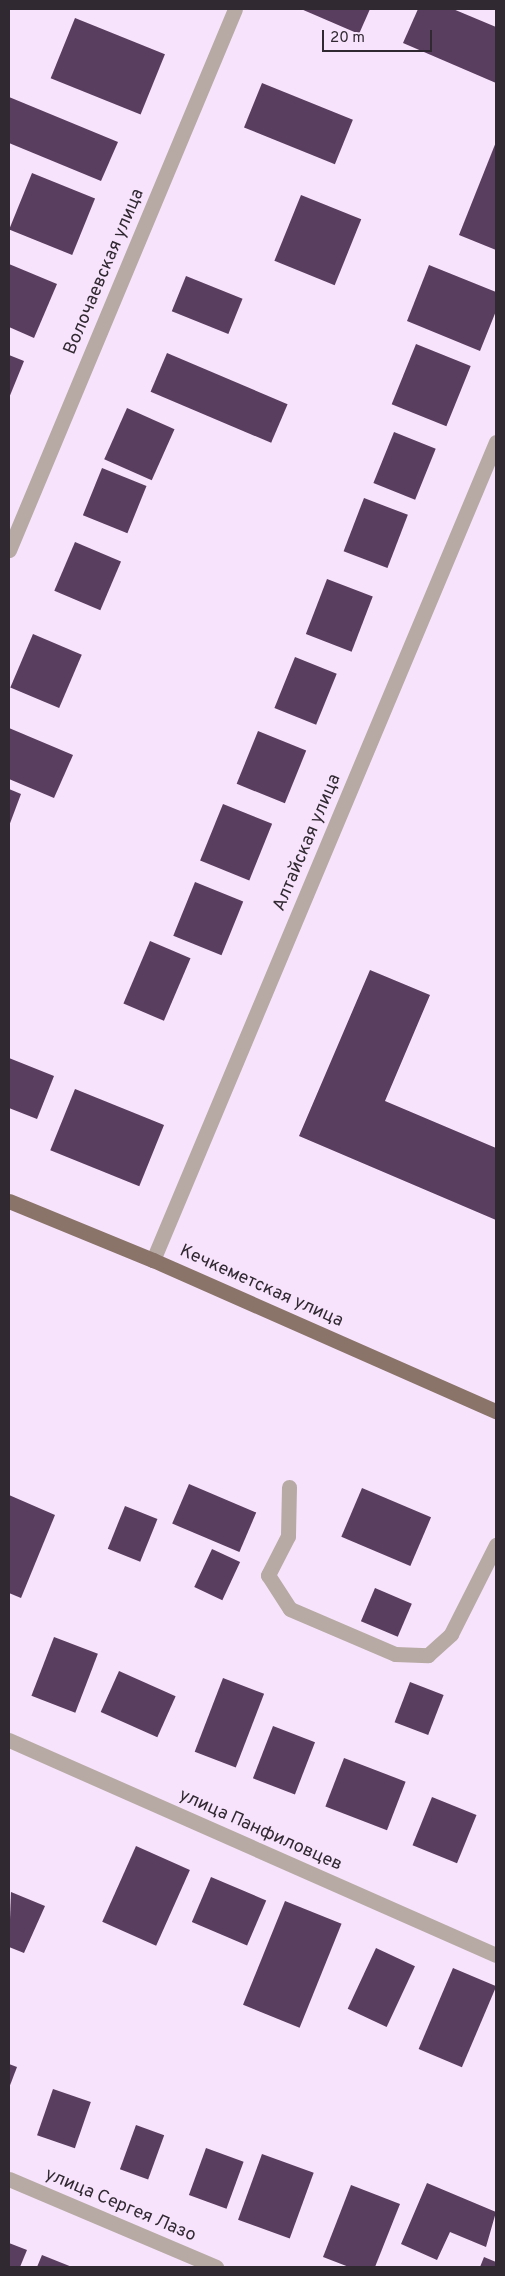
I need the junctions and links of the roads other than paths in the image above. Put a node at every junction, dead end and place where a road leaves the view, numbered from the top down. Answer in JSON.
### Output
{"nodes":[{"id":1,"x":236,"y":9,"type":"edge"},
{"id":2,"x":496,"y":442,"type":"edge"},
{"id":3,"x":9,"y":550,"type":"edge"},
{"id":4,"x":9,"y":1202,"type":"edge"},
{"id":5,"x":153,"y":1260,"type":"junction"},
{"id":6,"x":496,"y":1411,"type":"edge"},
{"id":7,"x":290,"y":1487,"type":"dead end"},
{"id":8,"x":496,"y":1545,"type":"edge"},
{"id":9,"x":9,"y":1740,"type":"edge"},
{"id":10,"x":496,"y":1955,"type":"edge"},
{"id":11,"x":9,"y":2179,"type":"edge"},
{"id":12,"x":216,"y":2267,"type":"edge"}],
"edges":[{"from":1,"to":3,"type":"street","name":"Волочаевская улица"},
{"from":2,"to":5,"type":"street","name":"Алтайская улица"},
{"from":4,"to":5,"type":"main road","name":"Кечкеметская улица"},
{"from":5,"to":6,"type":"main road","name":"Кечкеметская улица"},
{"from":7,"to":8,"type":"street"},
{"from":9,"to":10,"type":"street","name":"улица Панфиловцев"},
{"from":11,"to":12,"type":"street","name":"улица Сергея Лазо"}]}
